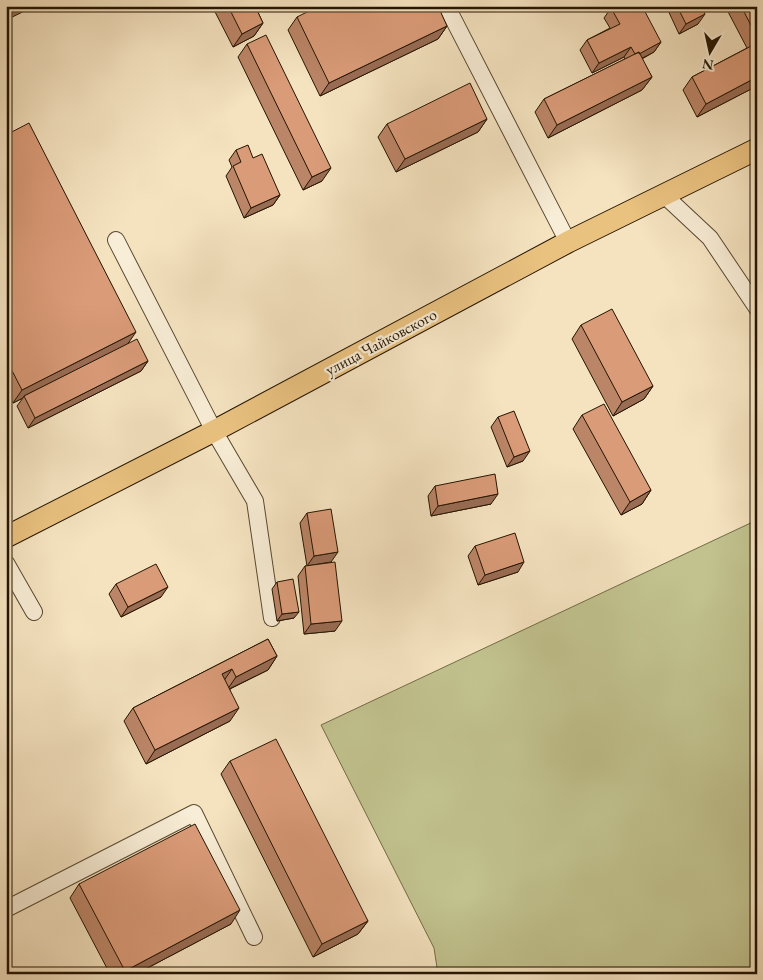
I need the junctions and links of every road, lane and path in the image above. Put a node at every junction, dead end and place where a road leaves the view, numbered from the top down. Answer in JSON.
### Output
{"nodes":[{"id":1,"x":447,"y":7,"type":"edge"},
{"id":2,"x":757,"y":149,"type":"edge"},
{"id":3,"x":664,"y":195,"type":"junction"},
{"id":4,"x":116,"y":240,"type":"dead end"},
{"id":5,"x":568,"y":242,"type":"junction"},
{"id":6,"x":757,"y":308,"type":"edge"},
{"id":7,"x":214,"y":431,"type":"junction"},
{"id":8,"x":6,"y":537,"type":"edge"},
{"id":9,"x":6,"y":563,"type":"edge"},
{"id":10,"x":34,"y":612,"type":"dead end"},
{"id":11,"x":272,"y":618,"type":"dead end"},
{"id":12,"x":6,"y":909,"type":"edge"},
{"id":13,"x":254,"y":937,"type":"dead end"}],
"edges":[{"from":1,"to":5,"type":"street"},
{"from":2,"to":3,"type":"main road","name":"улица Чайковского"},
{"from":3,"to":5,"type":"main road","name":"улица Чайковского"},
{"from":3,"to":6,"type":"street"},
{"from":4,"to":7,"type":"street"},
{"from":5,"to":7,"type":"main road","name":"улица Чайковского"},
{"from":7,"to":8,"type":"main road","name":"улица Чайковского"},
{"from":7,"to":11,"type":"street"},
{"from":9,"to":10,"type":"street"},
{"from":12,"to":13,"type":"street"}]}
